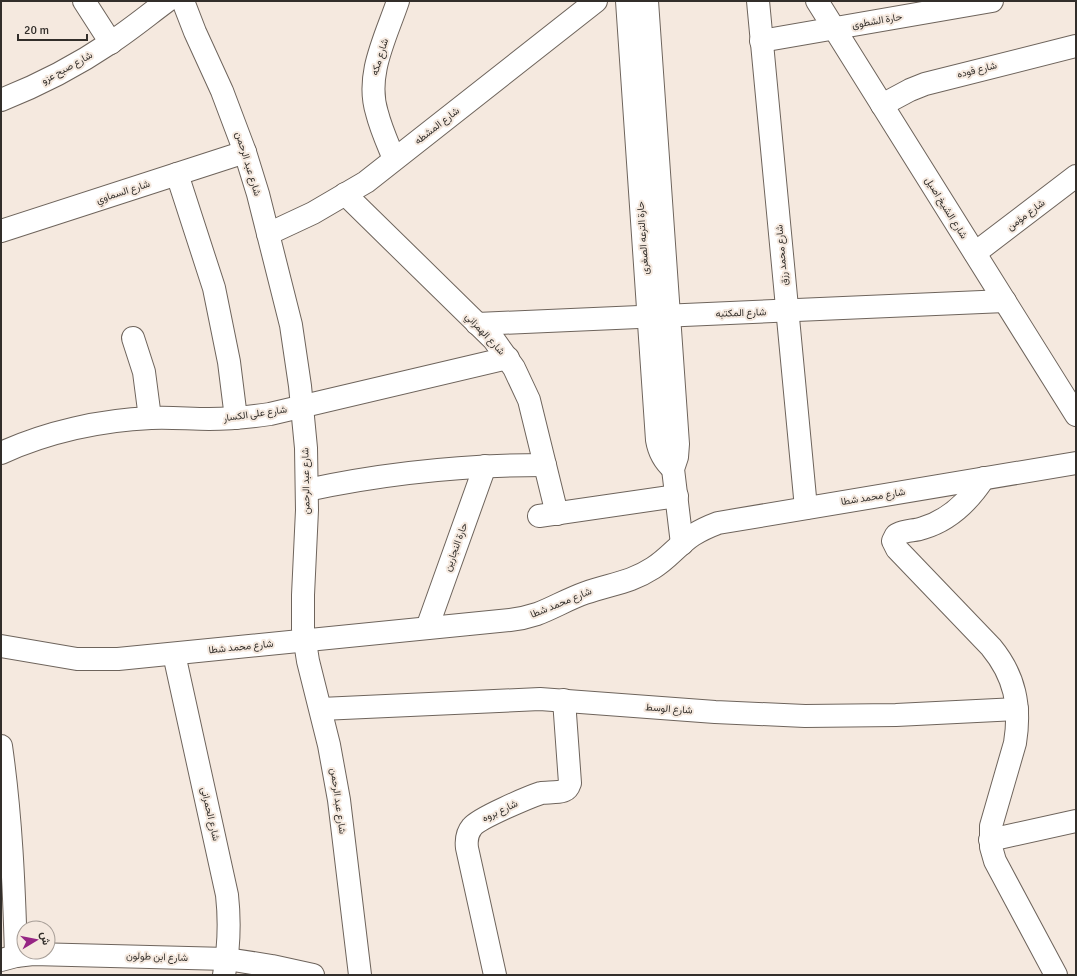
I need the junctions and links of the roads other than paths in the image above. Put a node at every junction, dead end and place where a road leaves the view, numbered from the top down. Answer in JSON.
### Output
{"nodes":[{"id":1,"x":84,"y":1,"type":"edge"},
{"id":2,"x":167,"y":1,"type":"edge"},
{"id":3,"x":183,"y":1,"type":"edge"},
{"id":4,"x":398,"y":1,"type":"edge"},
{"id":5,"x":596,"y":1,"type":"edge"},
{"id":6,"x":627,"y":1,"type":"edge"},
{"id":7,"x":647,"y":1,"type":"edge"},
{"id":8,"x":758,"y":1,"type":"edge"},
{"id":9,"x":817,"y":1,"type":"edge"},
{"id":10,"x":992,"y":1,"type":"edge"},
{"id":11,"x":834,"y":28,"type":"junction"},
{"id":12,"x":762,"y":41,"type":"junction"},
{"id":13,"x":111,"y":43,"type":"junction"},
{"id":14,"x":1076,"y":46,"type":"edge"},
{"id":15,"x":1,"y":100,"type":"edge"},
{"id":16,"x":882,"y":105,"type":"junction"},
{"id":17,"x":245,"y":152,"type":"junction"},
{"id":18,"x":394,"y":159,"type":"junction"},
{"id":19,"x":177,"y":174,"type":"junction"},
{"id":20,"x":1076,"y":176,"type":"edge"},
{"id":21,"x":346,"y":194,"type":"junction"},
{"id":22,"x":1,"y":231,"type":"edge"},
{"id":23,"x":268,"y":234,"type":"junction"},
{"id":24,"x":975,"y":253,"type":"junction"},
{"id":25,"x":1005,"y":301,"type":"junction"},
{"id":26,"x":787,"y":311,"type":"junction"},
{"id":27,"x":659,"y":316,"type":"junction"},
{"id":28,"x":477,"y":324,"type":"junction"},
{"id":29,"x":133,"y":338,"type":"dead end"},
{"id":30,"x":508,"y":358,"type":"junction"},
{"id":31,"x":302,"y":407,"type":"junction"},
{"id":32,"x":1076,"y":414,"type":"edge"},
{"id":33,"x":150,"y":418,"type":"junction"},
{"id":34,"x":236,"y":418,"type":"junction"},
{"id":35,"x":1,"y":453,"type":"edge"},
{"id":36,"x":1076,"y":463,"type":"edge"},
{"id":37,"x":545,"y":465,"type":"junction"},
{"id":38,"x":485,"y":466,"type":"junction"},
{"id":39,"x":984,"y":478,"type":"junction"},
{"id":40,"x":307,"y":490,"type":"junction"},
{"id":41,"x":676,"y":496,"type":"junction"},
{"id":42,"x":806,"y":508,"type":"junction"},
{"id":43,"x":682,"y":544,"type":"junction"},
{"id":44,"x":427,"y":628,"type":"junction"},
{"id":45,"x":304,"y":641,"type":"junction"},
{"id":46,"x":1,"y":646,"type":"edge"},
{"id":47,"x":174,"y":654,"type":"junction"},
{"id":48,"x":564,"y":700,"type":"junction"},
{"id":49,"x":321,"y":709,"type":"junction"},
{"id":50,"x":1017,"y":709,"type":"junction"},
{"id":51,"x":1,"y":746,"type":"edge"},
{"id":52,"x":1076,"y":821,"type":"edge"},
{"id":53,"x":990,"y":840,"type":"junction"},
{"id":54,"x":8,"y":958,"type":"edge"},
{"id":55,"x":226,"y":967,"type":"edge"},
{"id":56,"x":313,"y":975,"type":"edge"},
{"id":57,"x":360,"y":975,"type":"edge"},
{"id":58,"x":495,"y":975,"type":"edge"},
{"id":59,"x":1056,"y":975,"type":"edge"}],
"edges":[{"from":1,"to":13,"type":"street"},
{"from":2,"to":13,"type":"street","name":"شارع صبح عزو"},
{"from":3,"to":17,"type":"street","name":"شارع عبد الرحمن"},
{"from":4,"to":18,"type":"street","name":"شارع مكه"},
{"from":5,"to":18,"type":"street","name":"شارع المشطه"},
{"from":6,"to":27,"type":"street","name":"حارة الترعه الصغرى"},
{"from":7,"to":27,"type":"street","name":"حارة الترعه الصغرى"},
{"from":8,"to":12,"type":"street","name":"شارع محمد رزق"},
{"from":9,"to":11,"type":"street","name":"شارع الشيخ اصيل"},
{"from":10,"to":11,"type":"street","name":"حارة الشطوى"},
{"from":11,"to":12,"type":"street","name":"حارة الشطوى"},
{"from":11,"to":16,"type":"street","name":"شارع الشيخ اصيل"},
{"from":12,"to":26,"type":"street","name":"شارع محمد رزق"},
{"from":13,"to":15,"type":"street","name":"شارع صبح عزو"},
{"from":14,"to":16,"type":"street","name":"شارع فوده"},
{"from":16,"to":24,"type":"street","name":"شارع الشيخ اصيل"},
{"from":17,"to":19,"type":"street","name":"شارع السماوي"},
{"from":17,"to":23,"type":"street","name":"شارع عبد الرحمن"},
{"from":18,"to":21,"type":"street","name":"شارع المشطه"},
{"from":19,"to":22,"type":"street","name":"شارع السماوي"},
{"from":19,"to":34,"type":"street"},
{"from":20,"to":24,"type":"street","name":"شارع مؤمن"},
{"from":21,"to":23,"type":"street","name":"شارع المشطه"},
{"from":21,"to":28,"type":"street","name":"شارع الهمزاني"},
{"from":23,"to":31,"type":"street","name":"شارع عبد الرحمن"},
{"from":24,"to":25,"type":"street","name":"شارع الشيخ اصيل"},
{"from":25,"to":26,"type":"street","name":"شارع المكتبه"},
{"from":25,"to":32,"type":"street","name":"شارع الشيخ اصيل"},
{"from":26,"to":27,"type":"street","name":"شارع المكتبه"},
{"from":26,"to":42,"type":"street","name":"شارع محمد رزق"},
{"from":27,"to":28,"type":"street","name":"شارع المكتبه"},
{"from":27,"to":41,"type":"street","name":"حارة الترعه الصغرى"},
{"from":28,"to":30,"type":"street","name":"شارع الهمزاني"},
{"from":29,"to":33,"type":"street"},
{"from":30,"to":31,"type":"street","name":"شارع على الكسار"},
{"from":30,"to":37,"type":"street","name":"شارع الهمزاني"},
{"from":31,"to":34,"type":"street","name":"شارع على الكسار"},
{"from":31,"to":40,"type":"street","name":"شارع عبد الرحمن"},
{"from":33,"to":34,"type":"street","name":"شارع على الكسار"},
{"from":33,"to":35,"type":"street","name":"شارع على الكسار"},
{"from":36,"to":39,"type":"street","name":"شارع محمد شطا"},
{"from":37,"to":38,"type":"street"},
{"from":37,"to":41,"type":"street","name":"شارع الهمزاني"},
{"from":38,"to":40,"type":"street"},
{"from":38,"to":44,"type":"street","name":"حارة النجارين"},
{"from":39,"to":42,"type":"street","name":"شارع محمد شطا"},
{"from":39,"to":50,"type":"street"},
{"from":40,"to":45,"type":"street","name":"شارع عبد الرحمن"},
{"from":41,"to":43,"type":"street","name":"حارة الترعه الصغرى"},
{"from":42,"to":43,"type":"street","name":"شارع محمد شطا"},
{"from":43,"to":44,"type":"street","name":"شارع محمد شطا"},
{"from":44,"to":45,"type":"street","name":"شارع محمد شطا"},
{"from":45,"to":47,"type":"street","name":"شارع محمد شطا"},
{"from":45,"to":49,"type":"street","name":"شارع عبد الرحمن"},
{"from":46,"to":47,"type":"street","name":"شارع محمد شطا"},
{"from":47,"to":55,"type":"street","name":"شارع الحمرانى"},
{"from":48,"to":49,"type":"street","name":"شارع الوسط"},
{"from":48,"to":50,"type":"street","name":"شارع الوسط"},
{"from":48,"to":58,"type":"street","name":"شارع بروه"},
{"from":49,"to":57,"type":"street","name":"شارع عبد الرحمن"},
{"from":50,"to":53,"type":"street"},
{"from":51,"to":54,"type":"street"},
{"from":52,"to":53,"type":"street"},
{"from":53,"to":59,"type":"street"},
{"from":54,"to":55,"type":"street","name":"شارع ابن طولون"},
{"from":55,"to":56,"type":"street","name":"شارع ابن طولون"}]}
